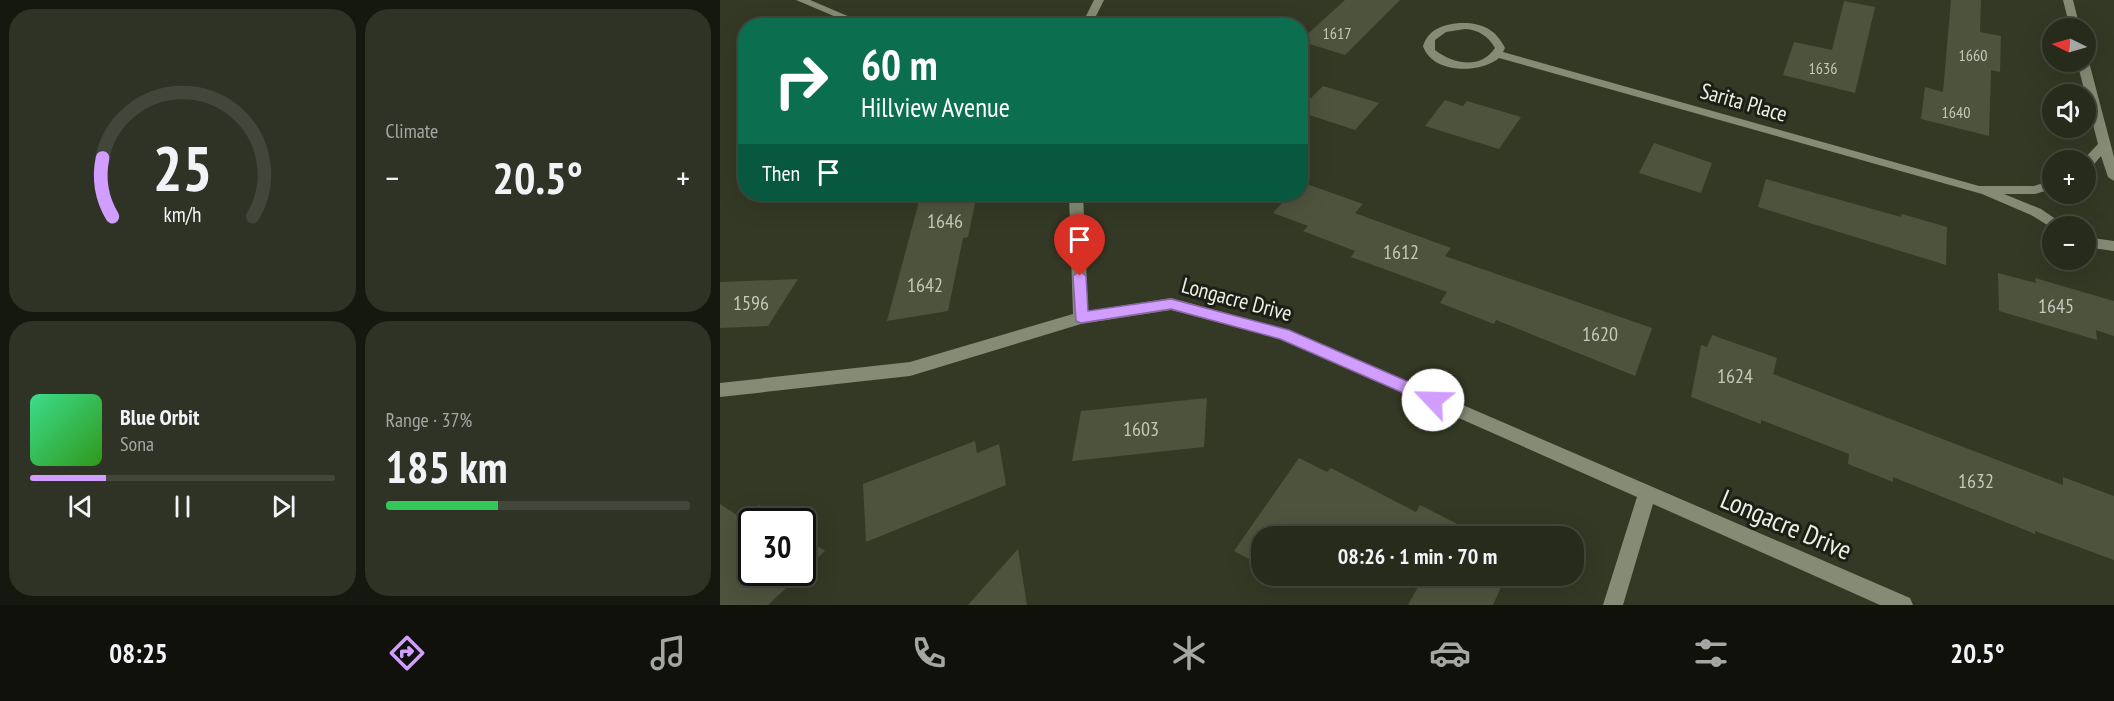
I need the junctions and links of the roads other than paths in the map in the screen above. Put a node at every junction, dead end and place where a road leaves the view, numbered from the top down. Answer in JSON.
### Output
{"nodes":[{"id":1,"x":801,"y":0,"type":"edge"},
{"id":2,"x":1099,"y":0,"type":"edge"},
{"id":3,"x":2067,"y":0,"type":"edge"},
{"id":4,"x":847,"y":18,"type":"edge"},
{"id":5,"x":1090,"y":18,"type":"edge"},
{"id":6,"x":2072,"y":18,"type":"edge"},
{"id":7,"x":1497,"y":54,"type":"junction"},
{"id":8,"x":2086,"y":72,"type":"edge"},
{"id":9,"x":2104,"y":146,"type":"junction"},
{"id":10,"x":2096,"y":154,"type":"edge"},
{"id":11,"x":2114,"y":177,"type":"edge"},
{"id":12,"x":2042,"y":188,"type":"edge"},
{"id":13,"x":1979,"y":190,"type":"junction"},
{"id":14,"x":1076,"y":201,"type":"edge"},
{"id":15,"x":2043,"y":216,"type":"edge"},
{"id":16,"x":2096,"y":244,"type":"edge"},
{"id":17,"x":2114,"y":246,"type":"edge"},
{"id":18,"x":1081,"y":318,"type":"junction"},
{"id":19,"x":720,"y":390,"type":"edge"},
{"id":20,"x":1647,"y":494,"type":"junction"},
{"id":21,"x":1613,"y":605,"type":"edge"},
{"id":22,"x":1903,"y":605,"type":"edge"}],
"edges":[{"from":1,"to":4,"type":"street"},
{"from":2,"to":5,"type":"street"},
{"from":3,"to":6,"type":"street"},
{"from":7,"to":7,"type":"street"},
{"from":7,"to":13,"type":"street","name":"Sarita Place"},
{"from":8,"to":9,"type":"street"},
{"from":9,"to":10,"type":"street"},
{"from":9,"to":11,"type":"street"},
{"from":12,"to":13,"type":"street","name":"Sarita Place"},
{"from":13,"to":15,"type":"street","name":"Sarita Place"},
{"from":14,"to":18,"type":"street"},
{"from":16,"to":17,"type":"street"},
{"from":18,"to":19,"type":"street","name":"Longacre Drive"},
{"from":18,"to":20,"type":"street","name":"Longacre Drive"},
{"from":20,"to":21,"type":"street"},
{"from":20,"to":22,"type":"street","name":"Longacre Drive"}]}
